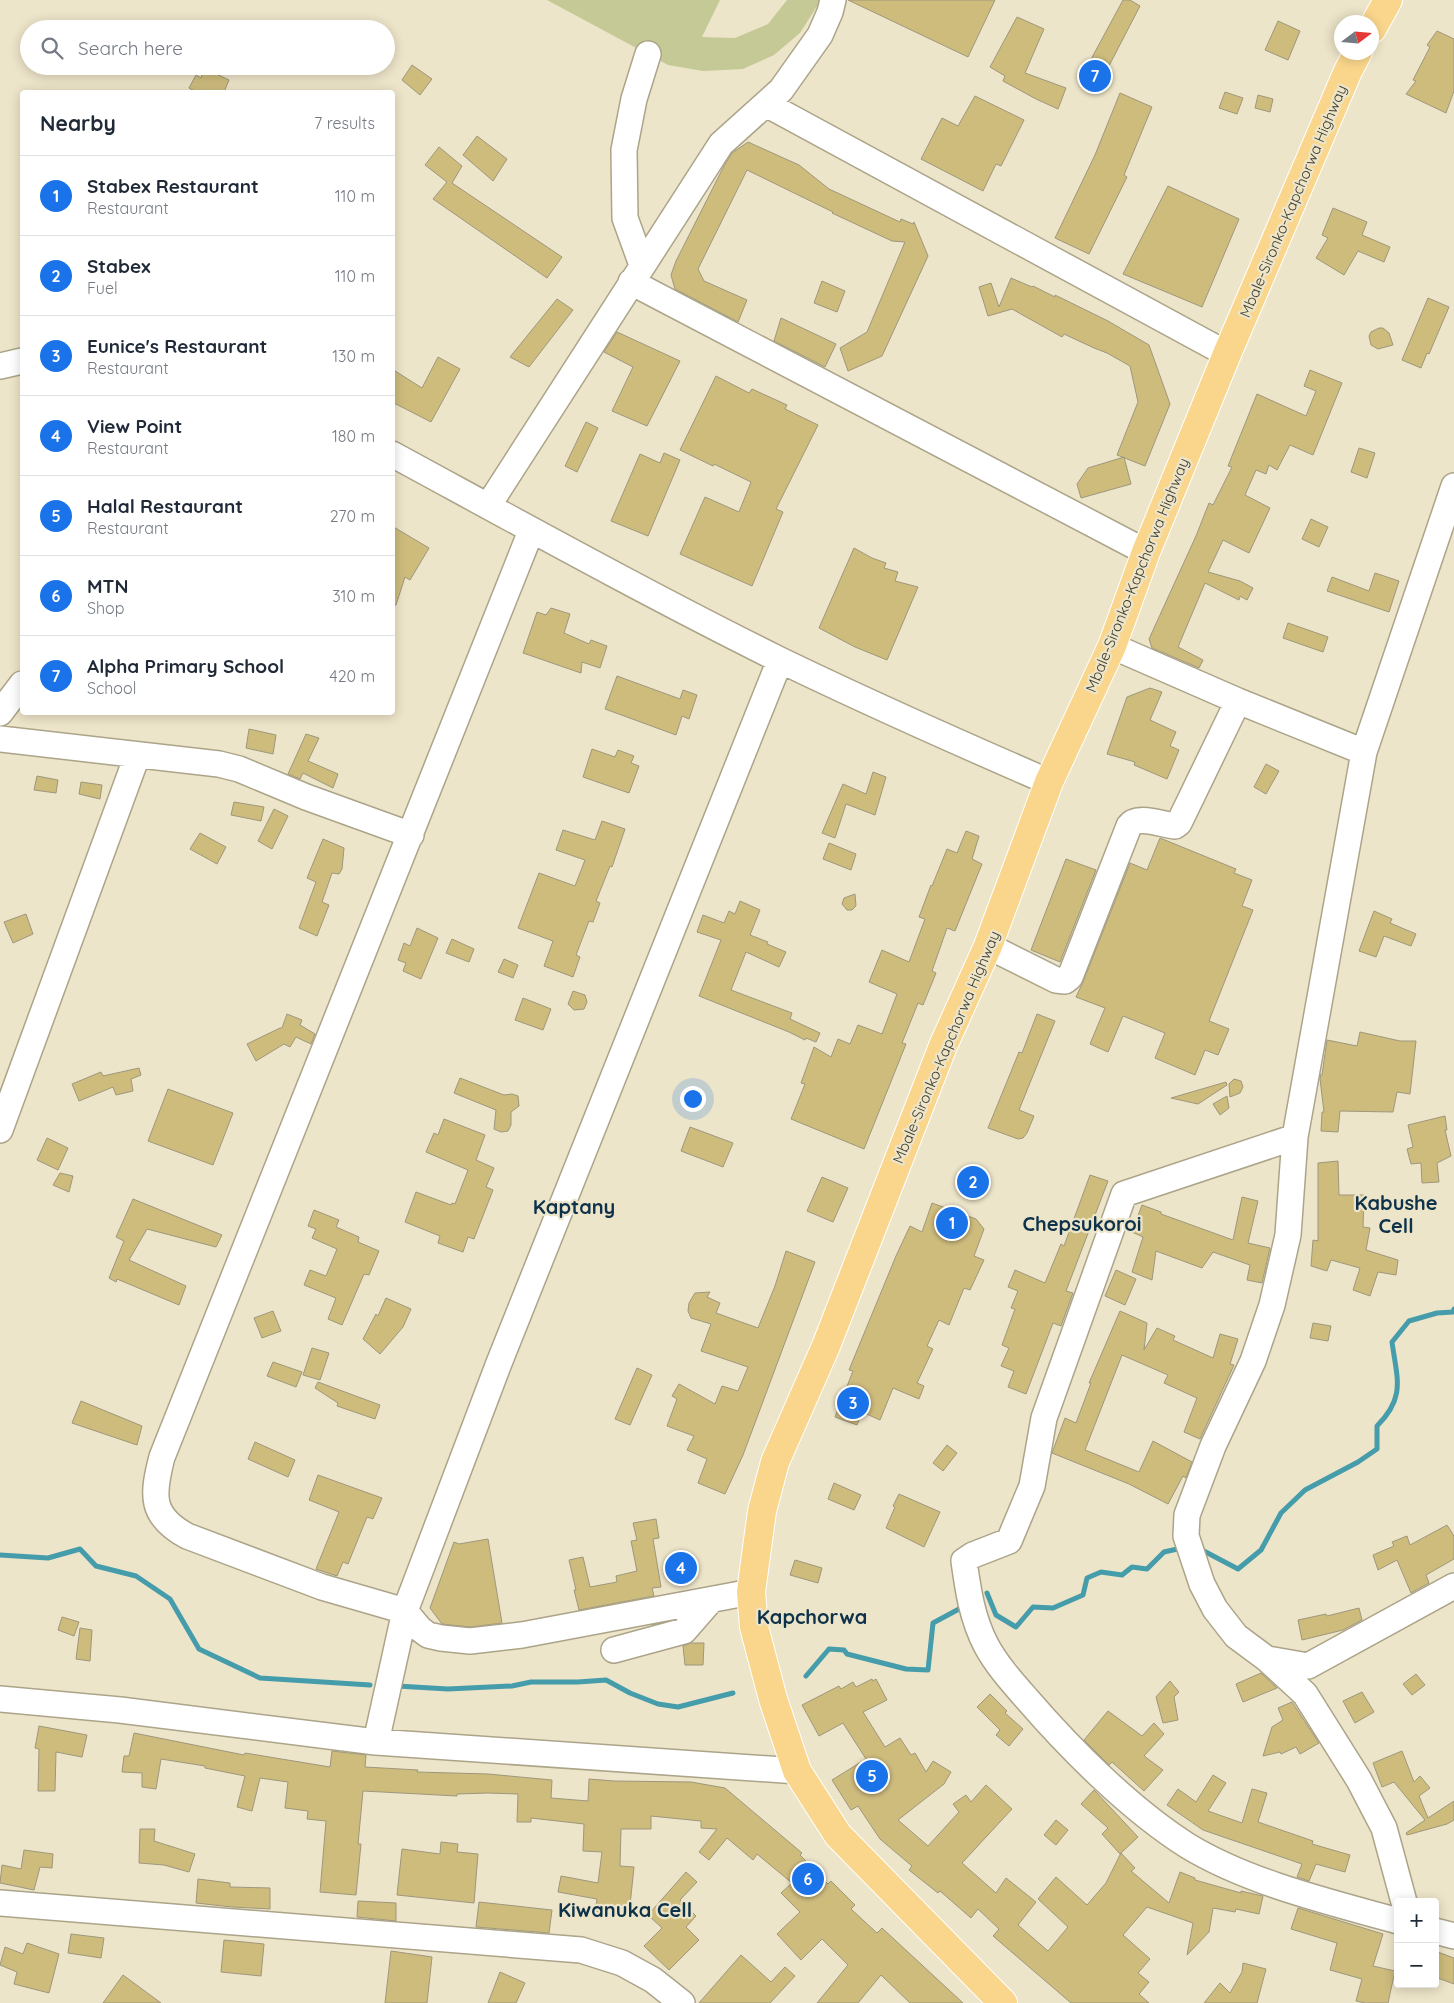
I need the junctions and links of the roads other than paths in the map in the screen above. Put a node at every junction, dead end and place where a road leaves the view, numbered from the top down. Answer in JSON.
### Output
{"nodes":[{"id":1,"x":832,"y":0,"type":"edge"},
{"id":2,"x":1388,"y":0,"type":"edge"},
{"id":3,"x":1379,"y":16,"type":"edge"},
{"id":4,"x":648,"y":54,"type":"dead end"},
{"id":5,"x":1354,"y":60,"type":"edge"},
{"id":6,"x":766,"y":104,"type":"junction"},
{"id":7,"x":636,"y":274,"type":"junction"},
{"id":8,"x":1228,"y":354,"type":"junction"},
{"id":9,"x":20,"y":361,"type":"edge"},
{"id":10,"x":0,"y":366,"type":"edge"},
{"id":11,"x":395,"y":456,"type":"edge"},
{"id":12,"x":1454,"y":486,"type":"edge"},
{"id":13,"x":488,"y":506,"type":"junction"},
{"id":14,"x":531,"y":531,"type":"junction"},
{"id":15,"x":1146,"y":552,"type":"junction"},
{"id":16,"x":1112,"y":646,"type":"junction"},
{"id":17,"x":780,"y":660,"type":"junction"},
{"id":18,"x":20,"y":687,"type":"edge"},
{"id":19,"x":1238,"y":702,"type":"junction"},
{"id":20,"x":0,"y":713,"type":"edge"},
{"id":21,"x":0,"y":739,"type":"edge"},
{"id":22,"x":1364,"y":752,"type":"junction"},
{"id":23,"x":137,"y":756,"type":"junction"},
{"id":24,"x":1049,"y":782,"type":"junction"},
{"id":25,"x":411,"y":835,"type":"junction"},
{"id":26,"x":988,"y":946,"type":"junction"},
{"id":27,"x":0,"y":1130,"type":"edge"},
{"id":28,"x":1295,"y":1137,"type":"junction"},
{"id":29,"x":1454,"y":1586,"type":"edge"},
{"id":30,"x":751,"y":1592,"type":"junction"},
{"id":31,"x":711,"y":1600,"type":"junction"},
{"id":32,"x":405,"y":1611,"type":"junction"},
{"id":33,"x":614,"y":1650,"type":"dead end"},
{"id":34,"x":1267,"y":1659,"type":"junction"},
{"id":35,"x":1308,"y":1666,"type":"junction"},
{"id":36,"x":1305,"y":1694,"type":"junction"},
{"id":37,"x":0,"y":1699,"type":"edge"},
{"id":38,"x":376,"y":1742,"type":"junction"},
{"id":39,"x":797,"y":1772,"type":"junction"},
{"id":40,"x":1403,"y":1898,"type":"edge"},
{"id":41,"x":0,"y":1903,"type":"edge"},
{"id":42,"x":1394,"y":1920,"type":"edge"},
{"id":43,"x":1439,"y":1932,"type":"edge"},
{"id":44,"x":1454,"y":1936,"type":"edge"},
{"id":45,"x":682,"y":2003,"type":"edge"},
{"id":46,"x":1003,"y":2003,"type":"edge"}],
"edges":[{"from":1,"to":6,"type":"street"},
{"from":2,"to":3,"type":"main road"},
{"from":4,"to":7,"type":"street"},
{"from":5,"to":8,"type":"main road","name":"Mbale-Sironko-Kapchorwa Highway"},
{"from":6,"to":7,"type":"street"},
{"from":6,"to":8,"type":"street"},
{"from":7,"to":13,"type":"street"},
{"from":7,"to":15,"type":"street"},
{"from":8,"to":15,"type":"main road","name":"Mbale-Sironko-Kapchorwa Highway"},
{"from":9,"to":10,"type":"street"},
{"from":11,"to":13,"type":"street"},
{"from":12,"to":22,"type":"street"},
{"from":13,"to":14,"type":"street"},
{"from":14,"to":17,"type":"street"},
{"from":14,"to":25,"type":"street"},
{"from":15,"to":16,"type":"main road","name":"Mbale-Sironko-Kapchorwa Highway"},
{"from":16,"to":19,"type":"street"},
{"from":16,"to":24,"type":"main road","name":"Mbale-Sironko-Kapchorwa Highway"},
{"from":17,"to":24,"type":"street"},
{"from":17,"to":32,"type":"street"},
{"from":18,"to":20,"type":"street"},
{"from":19,"to":22,"type":"street"},
{"from":19,"to":26,"type":"street"},
{"from":21,"to":23,"type":"street"},
{"from":22,"to":28,"type":"street"},
{"from":23,"to":25,"type":"street"},
{"from":23,"to":27,"type":"street"},
{"from":24,"to":26,"type":"main road","name":"Mbale-Sironko-Kapchorwa Highway"},
{"from":25,"to":32,"type":"street"},
{"from":26,"to":30,"type":"main road","name":"Mbale-Sironko-Kapchorwa Highway"},
{"from":28,"to":34,"type":"street"},
{"from":28,"to":42,"type":"street"},
{"from":29,"to":35,"type":"street"},
{"from":30,"to":31,"type":"street"},
{"from":30,"to":39,"type":"main road","name":"Mbale-Sironko-Kapchorwa Highway"},
{"from":31,"to":32,"type":"street"},
{"from":31,"to":33,"type":"street"},
{"from":32,"to":38,"type":"street"},
{"from":34,"to":35,"type":"street"},
{"from":34,"to":36,"type":"street"},
{"from":35,"to":36,"type":"street"},
{"from":36,"to":40,"type":"street"},
{"from":37,"to":38,"type":"street"},
{"from":38,"to":39,"type":"street"},
{"from":39,"to":46,"type":"main road","name":"Mbale-Sironko-Kapchorwa Highway"},
{"from":41,"to":45,"type":"street"},
{"from":43,"to":44,"type":"street"}]}
